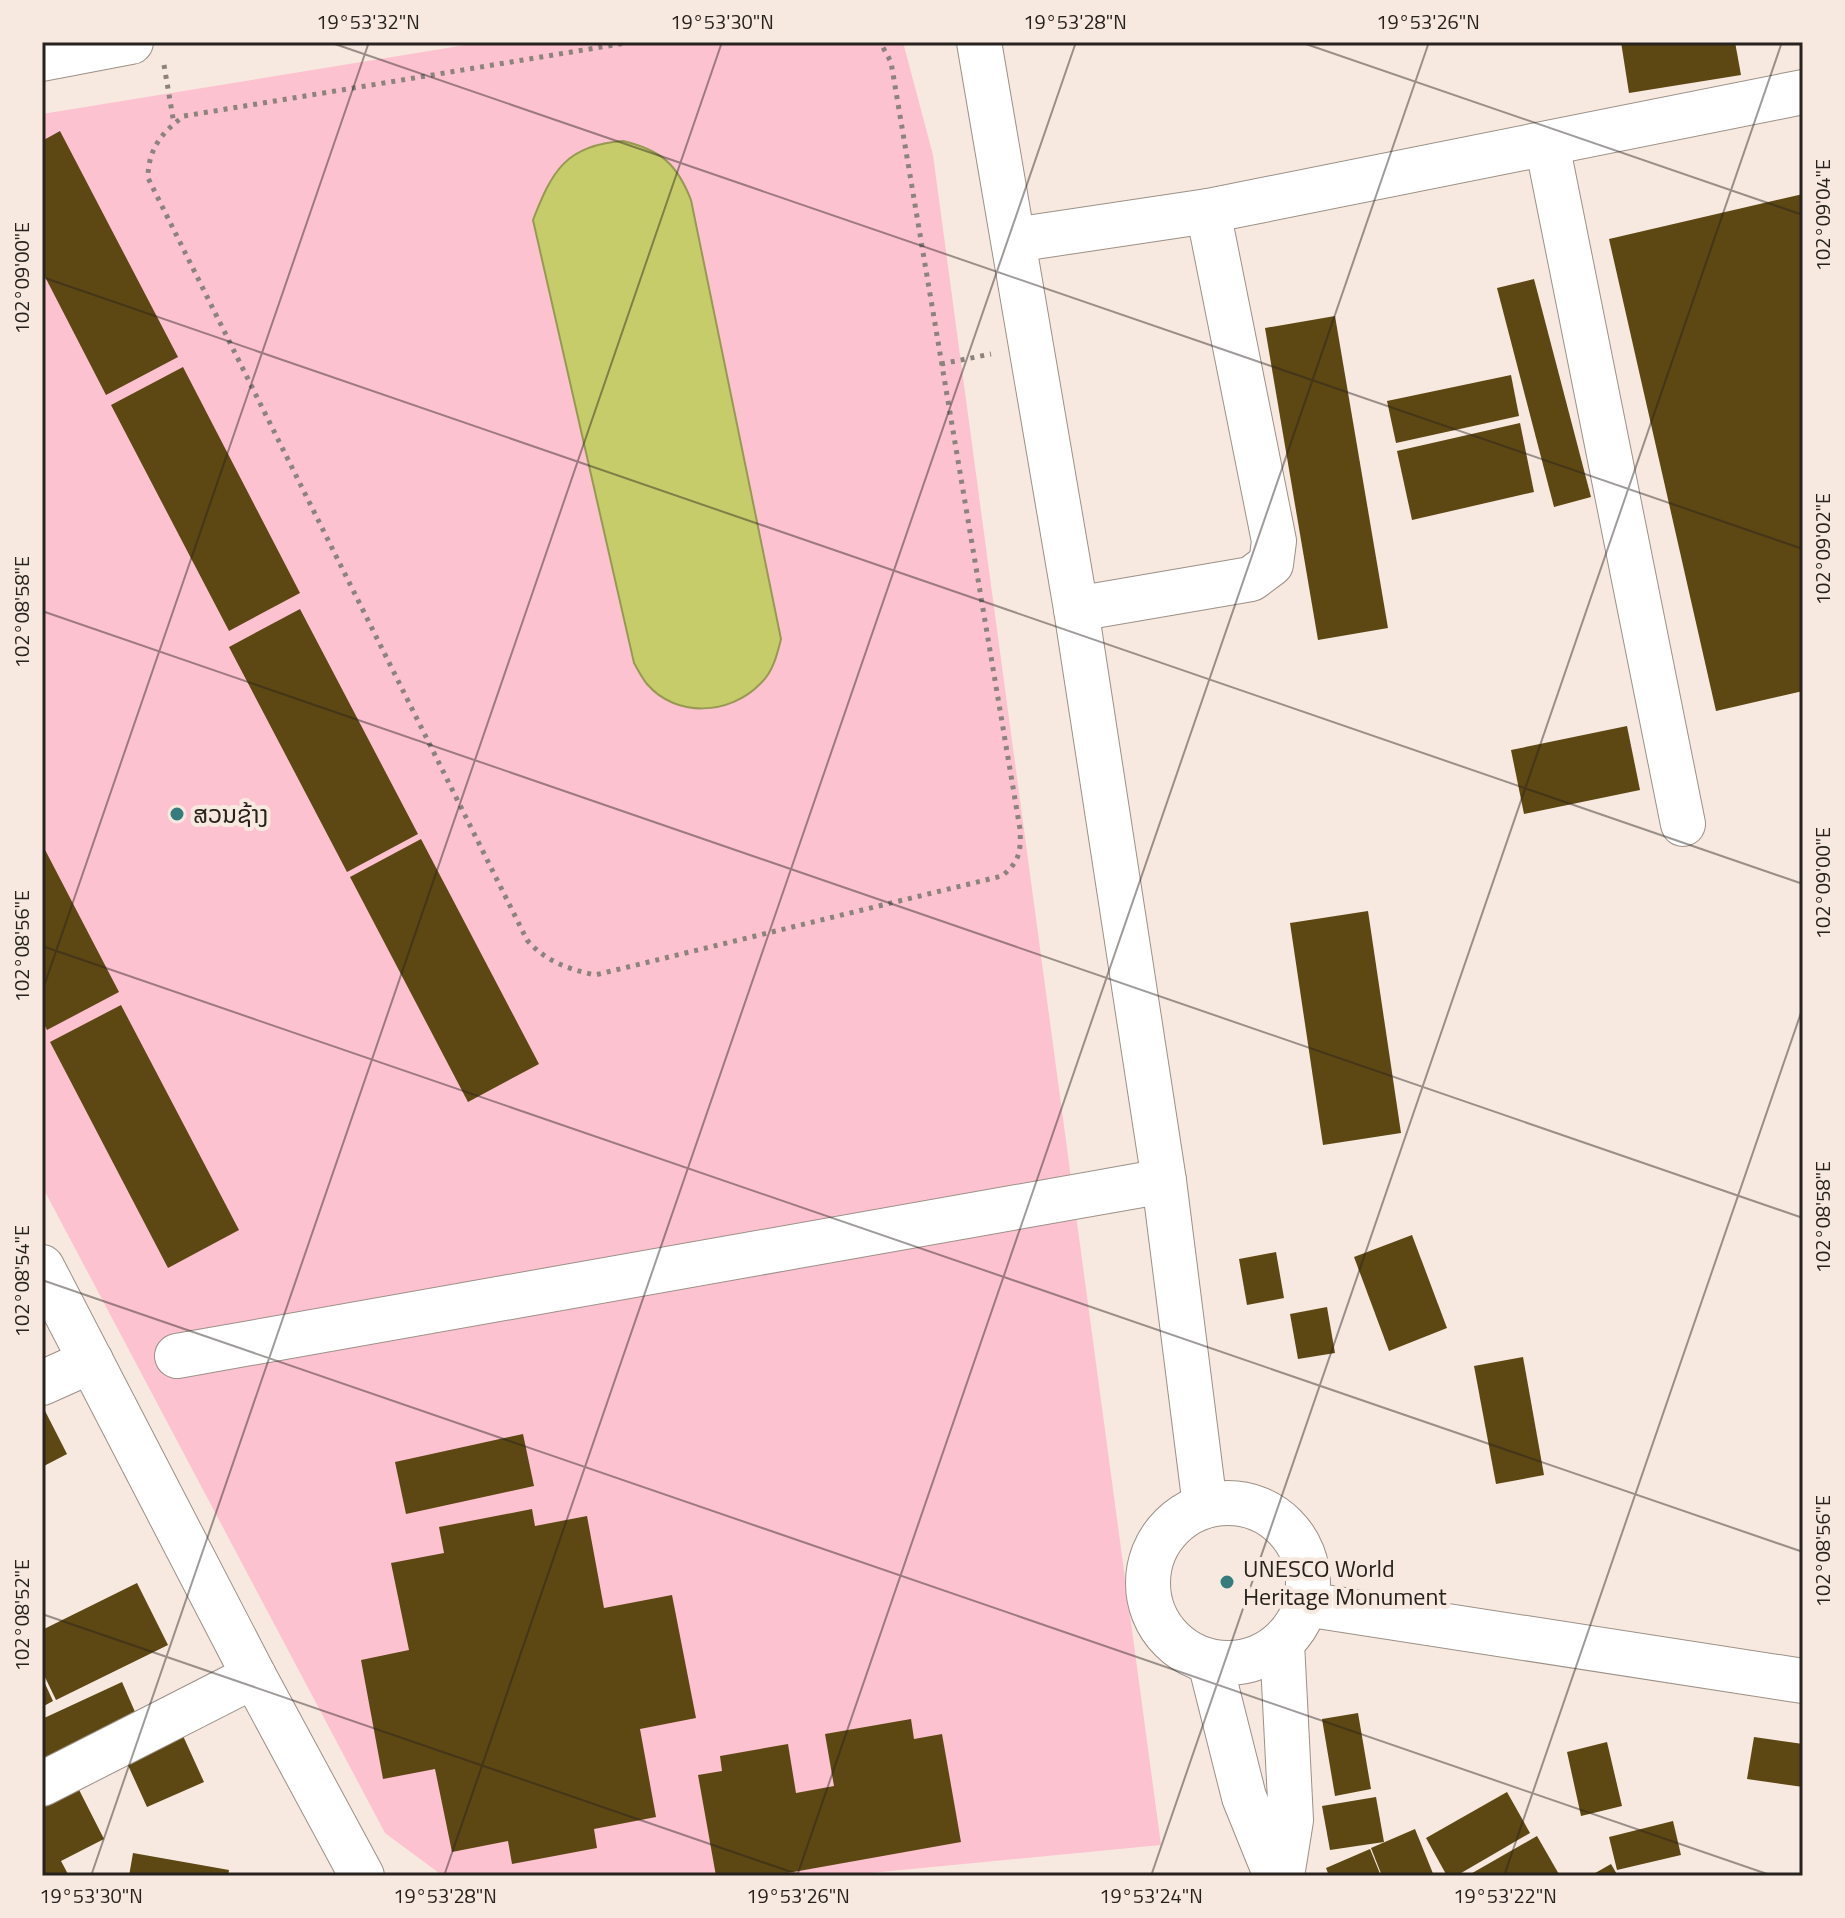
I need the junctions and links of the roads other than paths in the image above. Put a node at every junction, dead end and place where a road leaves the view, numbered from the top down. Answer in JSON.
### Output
{"nodes":[{"id":1,"x":979,"y":42,"type":"edge"},
{"id":2,"x":147,"y":49,"type":"edge"},
{"id":3,"x":42,"y":59,"type":"edge"},
{"id":4,"x":1803,"y":92,"type":"edge"},
{"id":5,"x":1547,"y":144,"type":"junction"},
{"id":6,"x":1208,"y":211,"type":"junction"},
{"id":7,"x":1014,"y":240,"type":"junction"},
{"id":8,"x":1076,"y":609,"type":"junction"},
{"id":9,"x":1683,"y":824,"type":"dead end"},
{"id":10,"x":1164,"y":1181,"type":"junction"},
{"id":11,"x":42,"y":1267,"type":"edge"},
{"id":12,"x":177,"y":1356,"type":"dead end"},
{"id":13,"x":91,"y":1361,"type":"junction"},
{"id":14,"x":42,"y":1383,"type":"edge"},
{"id":15,"x":1205,"y":1506,"type":"junction"},
{"id":16,"x":1305,"y":1604,"type":"junction"},
{"id":17,"x":1282,"y":1643,"type":"junction"},
{"id":18,"x":1210,"y":1662,"type":"junction"},
{"id":19,"x":254,"y":1676,"type":"junction"},
{"id":20,"x":1803,"y":1681,"type":"edge"},
{"id":21,"x":42,"y":1784,"type":"edge"},
{"id":22,"x":362,"y":1876,"type":"edge"},
{"id":23,"x":1276,"y":1876,"type":"edge"},
{"id":24,"x":1282,"y":1876,"type":"edge"}],
"edges":[{"from":1,"to":7,"type":"main road"},
{"from":2,"to":3,"type":"main road"},
{"from":4,"to":5,"type":"main road"},
{"from":5,"to":6,"type":"main road"},
{"from":5,"to":9,"type":"main road"},
{"from":6,"to":7,"type":"main road"},
{"from":6,"to":8,"type":"main road"},
{"from":7,"to":8,"type":"main road"},
{"from":8,"to":10,"type":"main road"},
{"from":10,"to":12,"type":"main road"},
{"from":10,"to":15,"type":"main road"},
{"from":11,"to":13,"type":"main road"},
{"from":13,"to":14,"type":"main road"},
{"from":13,"to":19,"type":"main road"},
{"from":15,"to":16,"type":"main road"},
{"from":15,"to":18,"type":"main road"},
{"from":16,"to":17,"type":"main road"},
{"from":16,"to":20,"type":"main road"},
{"from":17,"to":18,"type":"main road"},
{"from":17,"to":24,"type":"main road"},
{"from":18,"to":23,"type":"main road"},
{"from":19,"to":21,"type":"main road"},
{"from":19,"to":22,"type":"main road"}]}
